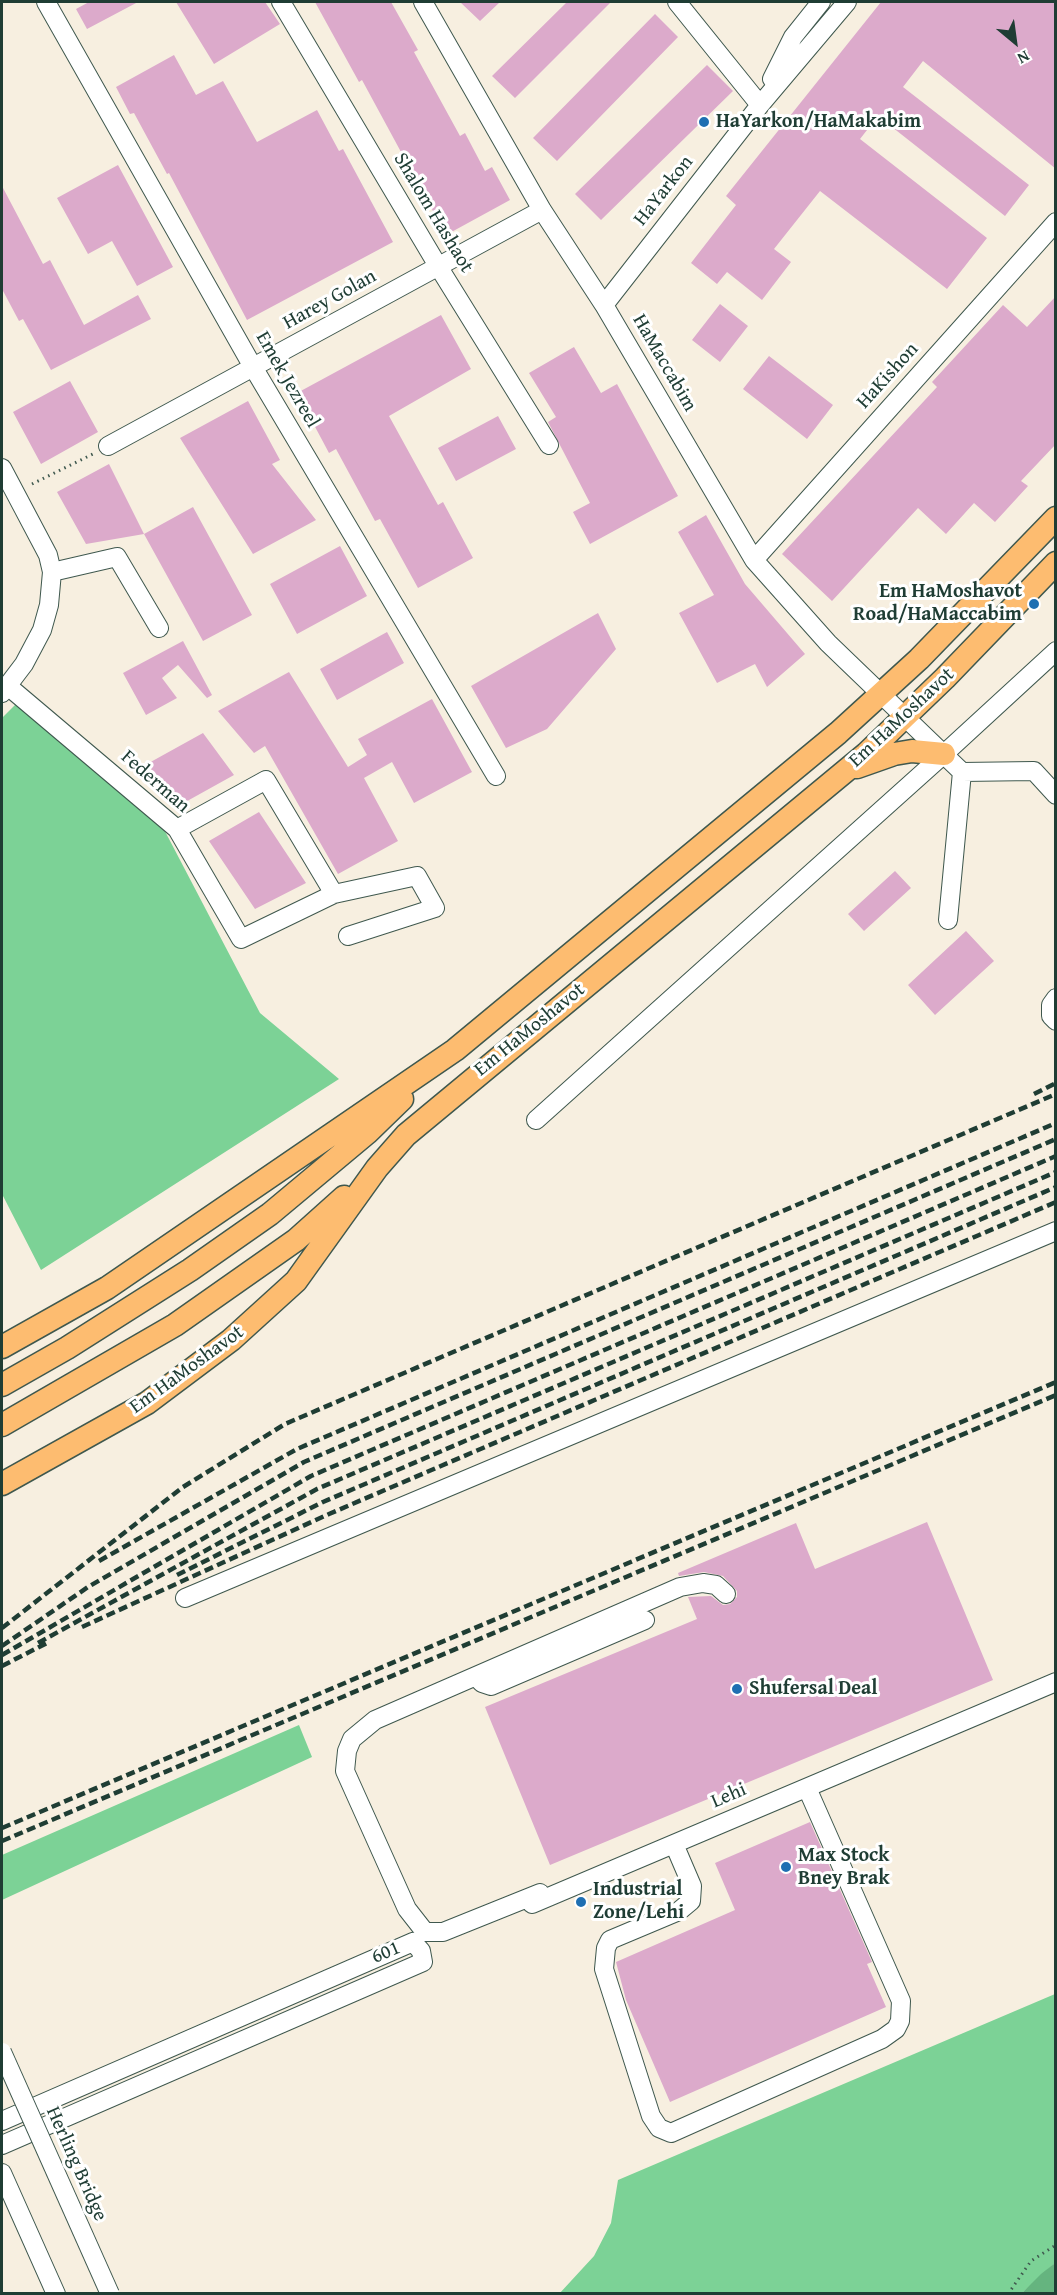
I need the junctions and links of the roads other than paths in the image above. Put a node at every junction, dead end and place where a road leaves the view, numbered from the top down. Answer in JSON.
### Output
{"nodes":[{"id":1,"x":46,"y":2,"type":"edge"},
{"id":2,"x":280,"y":2,"type":"edge"},
{"id":3,"x":423,"y":2,"type":"edge"},
{"id":4,"x":677,"y":2,"type":"edge"},
{"id":5,"x":821,"y":2,"type":"edge"},
{"id":6,"x":847,"y":2,"type":"edge"},
{"id":7,"x":760,"y":105,"type":"junction"},
{"id":8,"x":542,"y":210,"type":"junction"},
{"id":9,"x":1056,"y":222,"type":"edge"},
{"id":10,"x":438,"y":267,"type":"junction"},
{"id":11,"x":604,"y":305,"type":"junction"},
{"id":12,"x":253,"y":367,"type":"junction"},
{"id":13,"x":549,"y":445,"type":"dead end"},
{"id":14,"x":108,"y":446,"type":"road end"},
{"id":15,"x":2,"y":468,"type":"edge"},
{"id":16,"x":1056,"y":518,"type":"edge"},
{"id":17,"x":754,"y":561,"type":"junction"},
{"id":18,"x":1056,"y":563,"type":"edge"},
{"id":19,"x":50,"y":564,"type":"junction"},
{"id":20,"x":159,"y":628,"type":"dead end"},
{"id":21,"x":1056,"y":651,"type":"edge"},
{"id":22,"x":5,"y":690,"type":"edge"},
{"id":23,"x":882,"y":694,"type":"junction"},
{"id":24,"x":906,"y":717,"type":"junction"},
{"id":25,"x":944,"y":754,"type":"junction"},
{"id":26,"x":962,"y":772,"type":"junction"},
{"id":27,"x":496,"y":776,"type":"dead end"},
{"id":28,"x":840,"y":776,"type":"junction"},
{"id":29,"x":1056,"y":795,"type":"edge"},
{"id":30,"x":177,"y":830,"type":"junction"},
{"id":31,"x":334,"y":894,"type":"junction"},
{"id":32,"x":948,"y":920,"type":"dead end"},
{"id":33,"x":348,"y":936,"type":"dead end"},
{"id":34,"x":455,"y":1050,"type":"junction"},
{"id":35,"x":536,"y":1120,"type":"dead end"},
{"id":36,"x":377,"y":1168,"type":"junction"},
{"id":37,"x":1056,"y":1231,"type":"edge"},
{"id":38,"x":2,"y":1347,"type":"edge"},
{"id":39,"x":2,"y":1385,"type":"edge"},
{"id":40,"x":2,"y":1425,"type":"edge"},
{"id":41,"x":2,"y":1484,"type":"edge"},
{"id":42,"x":726,"y":1594,"type":"dead end"},
{"id":43,"x":185,"y":1598,"type":"dead end"},
{"id":44,"x":645,"y":1620,"type":"dead end"},
{"id":45,"x":476,"y":1677,"type":"junction"},
{"id":46,"x":1056,"y":1682,"type":"edge"},
{"id":47,"x":807,"y":1788,"type":"junction"},
{"id":48,"x":674,"y":1844,"type":"junction"},
{"id":49,"x":543,"y":1899,"type":"junction"},
{"id":50,"x":421,"y":1952,"type":"junction"},
{"id":51,"x":2,"y":2052,"type":"edge"},
{"id":52,"x":2,"y":2121,"type":"edge"},
{"id":53,"x":2,"y":2145,"type":"edge"},
{"id":54,"x":2,"y":2173,"type":"edge"},
{"id":55,"x":56,"y":2294,"type":"edge"},
{"id":56,"x":110,"y":2294,"type":"edge"}],
"edges":[{"from":1,"to":12,"type":"street","name":"Emek Jezreel"},
{"from":2,"to":10,"type":"street","name":"Shalom Hashaot"},
{"from":3,"to":8,"type":"street","name":"HaMaccabim"},
{"from":4,"to":7,"type":"street"},
{"from":5,"to":7,"type":"street","name":"HaYarkon"},
{"from":6,"to":7,"type":"street","name":"HaYarkon"},
{"from":7,"to":11,"type":"street","name":"HaYarkon"},
{"from":8,"to":10,"type":"street","name":"Harey Golan"},
{"from":8,"to":11,"type":"street","name":"HaMaccabim"},
{"from":9,"to":17,"type":"street","name":"HaKishon"},
{"from":10,"to":12,"type":"street","name":"Harey Golan"},
{"from":10,"to":13,"type":"street","name":"Shalom Hashaot"},
{"from":11,"to":17,"type":"street","name":"HaMaccabim"},
{"from":12,"to":14,"type":"street","name":"Harey Golan"},
{"from":12,"to":27,"type":"street","name":"Emek Jezreel"},
{"from":15,"to":19,"type":"street"},
{"from":16,"to":23,"type":"main road","name":"Em HaMoshavot"},
{"from":17,"to":23,"type":"street","name":"HaMaccabim"},
{"from":18,"to":24,"type":"main road","name":"Em HaMoshavot"},
{"from":19,"to":20,"type":"street"},
{"from":19,"to":22,"type":"street"},
{"from":21,"to":25,"type":"street"},
{"from":22,"to":30,"type":"street","name":"Federman"},
{"from":23,"to":24,"type":"street","name":"HaMaccabim"},
{"from":23,"to":34,"type":"main road","name":"Em HaMoshavot"},
{"from":24,"to":25,"type":"street","name":"HaMaccabim"},
{"from":24,"to":28,"type":"main road","name":"Em HaMoshavot"},
{"from":25,"to":26,"type":"street","name":"HaMaccabim"},
{"from":25,"to":28,"type":"main road"},
{"from":25,"to":35,"type":"street"},
{"from":26,"to":29,"type":"street"},
{"from":26,"to":32,"type":"street"},
{"from":28,"to":36,"type":"main road","name":"Em HaMoshavot"},
{"from":30,"to":31,"type":"street","name":"Federman"},
{"from":30,"to":31,"type":"street"},
{"from":31,"to":33,"type":"street"},
{"from":34,"to":38,"type":"main road","name":"Em HaMoshavot"},
{"from":34,"to":39,"type":"main road"},
{"from":36,"to":40,"type":"main road"},
{"from":36,"to":41,"type":"main road","name":"Em HaMoshavot"},
{"from":37,"to":43,"type":"street"},
{"from":42,"to":45,"type":"street"},
{"from":44,"to":45,"type":"street"},
{"from":45,"to":49,"type":"street"},
{"from":46,"to":47,"type":"street","name":"Lehi"},
{"from":47,"to":48,"type":"street","name":"Lehi"},
{"from":47,"to":48,"type":"street"},
{"from":48,"to":49,"type":"street","name":"Lehi"},
{"from":49,"to":50,"type":"street","name":"Lehi"},
{"from":50,"to":52,"type":"street","name":"601"},
{"from":50,"to":53,"type":"street","name":"601"},
{"from":51,"to":56,"type":"street","name":"Herling Bridge","bridge":true},
{"from":54,"to":55,"type":"street"}]}
